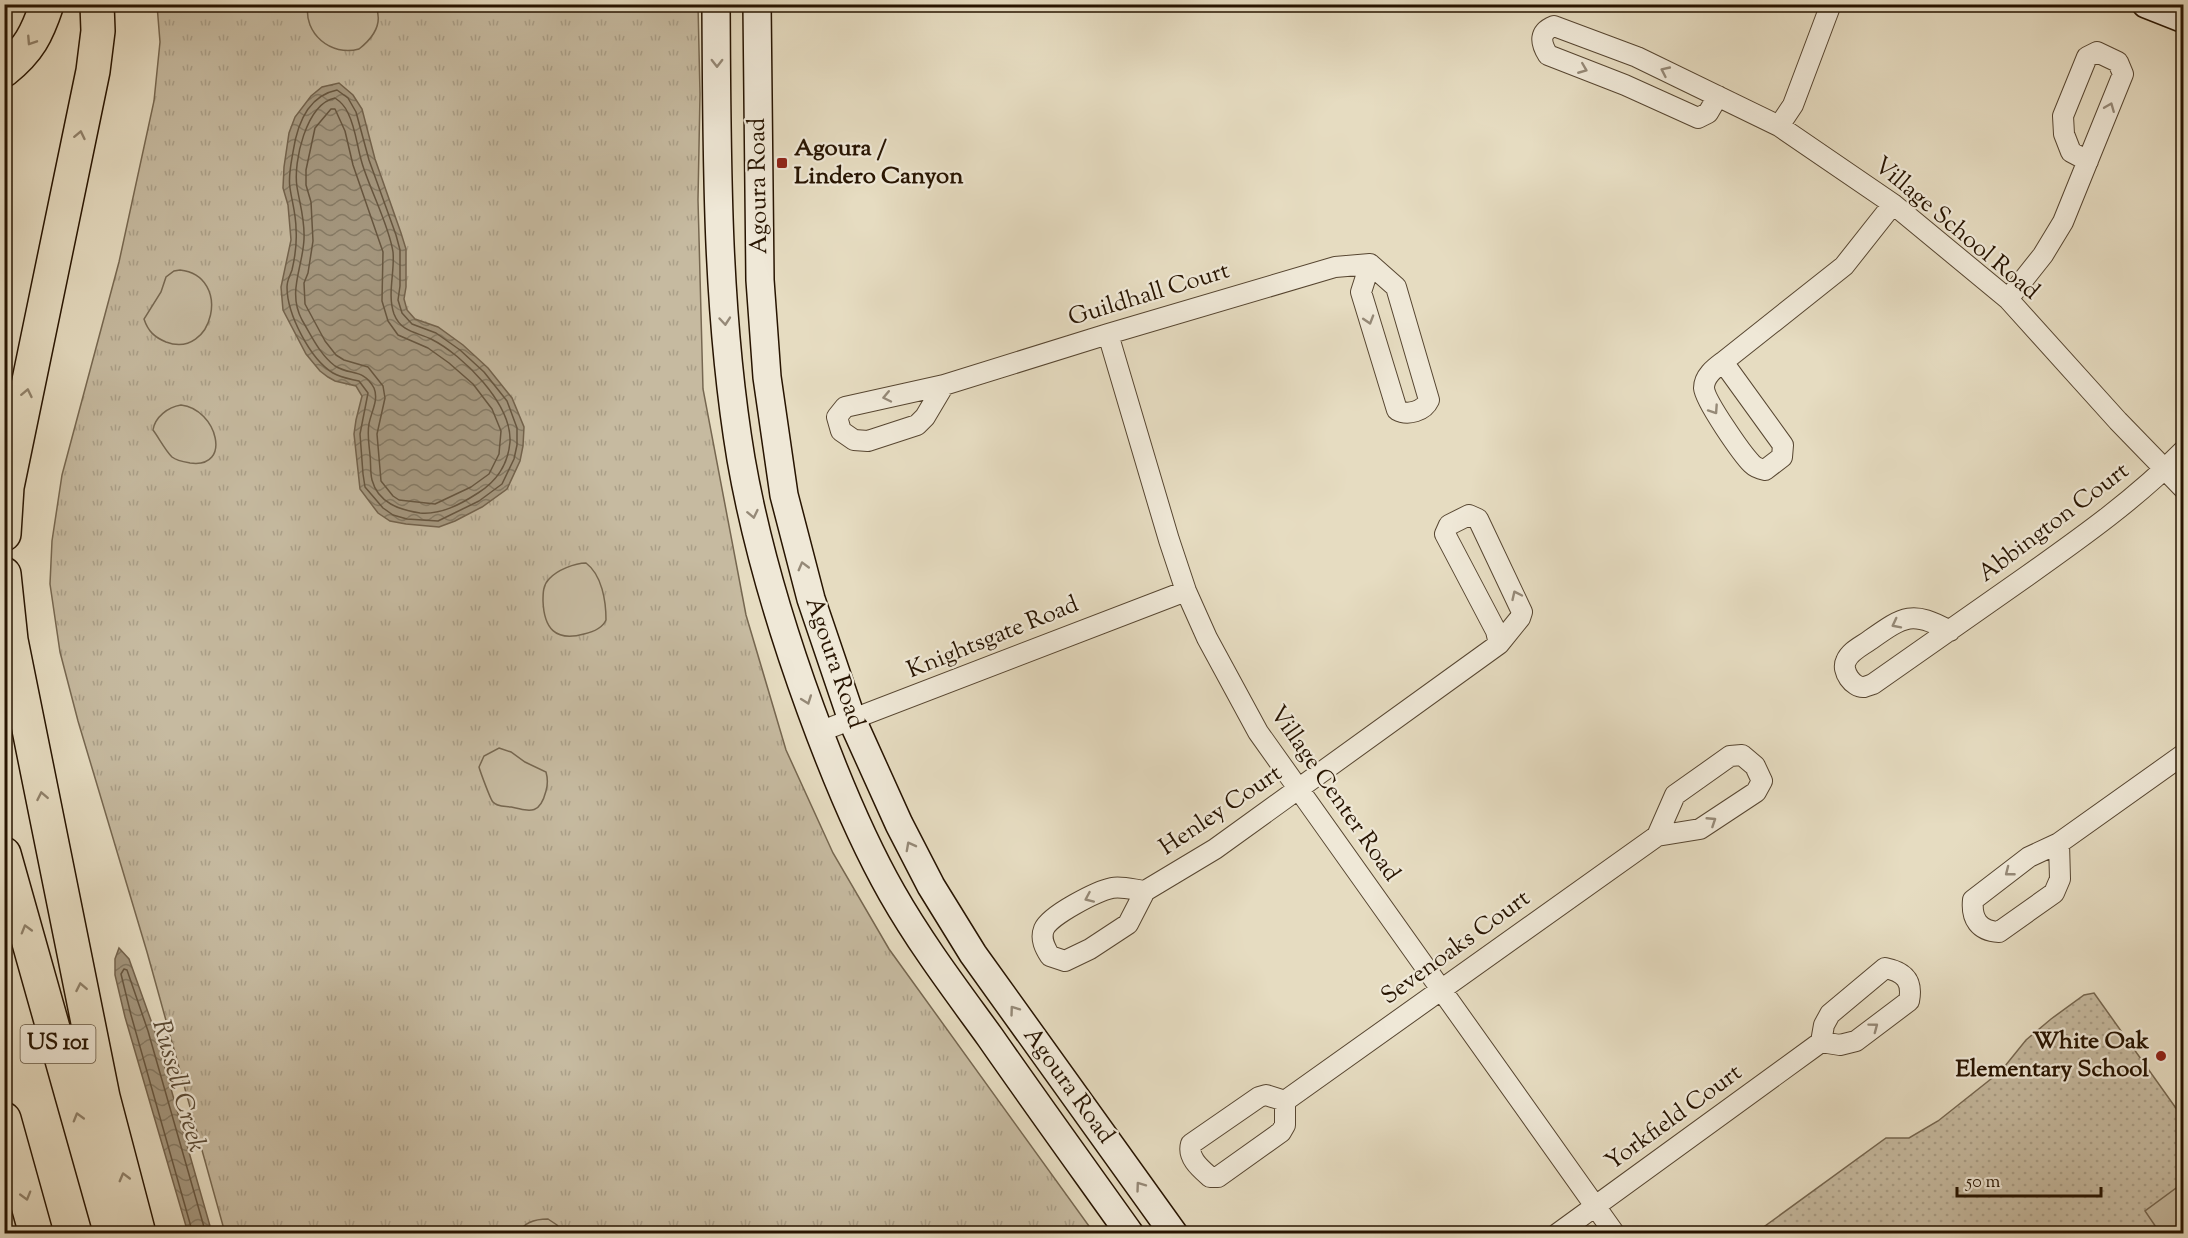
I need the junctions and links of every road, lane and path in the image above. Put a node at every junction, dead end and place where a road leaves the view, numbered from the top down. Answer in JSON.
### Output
{"nodes":[{"id":1,"x":47,"y":4,"type":"edge"},
{"id":2,"x":97,"y":4,"type":"edge"},
{"id":3,"x":716,"y":4,"type":"edge"},
{"id":4,"x":757,"y":4,"type":"edge"},
{"id":5,"x":1831,"y":4,"type":"edge"},
{"id":6,"x":2146,"y":4,"type":"edge"},
{"id":7,"x":2184,"y":19,"type":"edge"},
{"id":8,"x":4,"y":70,"type":"edge"},
{"id":9,"x":1718,"y":96,"type":"junction"},
{"id":10,"x":1779,"y":126,"type":"junction"},
{"id":11,"x":2088,"y":161,"type":"junction"},
{"id":12,"x":1893,"y":204,"type":"junction"},
{"id":13,"x":1370,"y":264,"type":"junction"},
{"id":14,"x":760,"y":280,"type":"junction"},
{"id":15,"x":722,"y":281,"type":"junction"},
{"id":16,"x":2008,"y":299,"type":"junction"},
{"id":17,"x":1108,"y":334,"type":"junction"},
{"id":18,"x":1723,"y":362,"type":"junction"},
{"id":19,"x":944,"y":385,"type":"junction"},
{"id":20,"x":2184,"y":450,"type":"edge"},
{"id":21,"x":2164,"y":470,"type":"junction"},
{"id":22,"x":2184,"y":489,"type":"edge"},
{"id":23,"x":4,"y":534,"type":"edge"},
{"id":24,"x":4,"y":574,"type":"edge"},
{"id":25,"x":1186,"y":591,"type":"junction"},
{"id":26,"x":1950,"y":631,"type":"junction"},
{"id":27,"x":1499,"y":644,"type":"junction"},
{"id":28,"x":852,"y":720,"type":"junction"},
{"id":29,"x":819,"y":732,"type":"junction"},
{"id":30,"x":2184,"y":754,"type":"edge"},
{"id":31,"x":1298,"y":790,"type":"junction"},
{"id":32,"x":1657,"y":836,"type":"junction"},
{"id":33,"x":2059,"y":843,"type":"junction"},
{"id":34,"x":4,"y":854,"type":"edge"},
{"id":35,"x":1145,"y":891,"type":"junction"},
{"id":36,"x":1442,"y":991,"type":"junction"},
{"id":37,"x":1821,"y":1042,"type":"junction"},
{"id":38,"x":1285,"y":1101,"type":"junction"},
{"id":39,"x":4,"y":1119,"type":"edge"},
{"id":40,"x":1596,"y":1207,"type":"junction"},
{"id":41,"x":36,"y":1233,"type":"edge"},
{"id":42,"x":111,"y":1233,"type":"edge"},
{"id":43,"x":140,"y":1233,"type":"edge"},
{"id":44,"x":1130,"y":1233,"type":"edge"},
{"id":45,"x":1174,"y":1233,"type":"edge"},
{"id":46,"x":1557,"y":1233,"type":"edge"},
{"id":47,"x":1615,"y":1233,"type":"edge"}],
"edges":[{"from":1,"to":8,"type":"highway","one_way":true},
{"from":23,"to":2,"type":"highway","one_way":true},
{"from":3,"to":15,"type":"main road","name":"Agoura Road","one_way":true},
{"from":4,"to":14,"type":"main road","name":"Agoura Road"},
{"from":5,"to":10,"type":"street"},
{"from":6,"to":7,"type":"main road"},
{"from":9,"to":9,"type":"street","name":"Village School Road","one_way":true},
{"from":9,"to":10,"type":"street","name":"Village School Road"},
{"from":10,"to":12,"type":"street","name":"Village School Road"},
{"from":11,"to":11,"type":"street","one_way":true},
{"from":11,"to":16,"type":"street"},
{"from":12,"to":16,"type":"street","name":"Village School Road"},
{"from":12,"to":18,"type":"street"},
{"from":13,"to":13,"type":"street","one_way":true},
{"from":13,"to":17,"type":"street","name":"Guildhall Court"},
{"from":14,"to":15,"type":"main road"},
{"from":28,"to":14,"type":"main road","name":"Agoura Road","one_way":true},
{"from":15,"to":29,"type":"main road","name":"Agoura Road","one_way":true},
{"from":16,"to":21,"type":"street","name":"Village School Road"},
{"from":17,"to":19,"type":"street","name":"Guildhall Court"},
{"from":17,"to":25,"type":"street","name":"Village Center Road"},
{"from":18,"to":18,"type":"street","one_way":true},
{"from":19,"to":19,"type":"street","name":"Guildhall Court","one_way":true},
{"from":20,"to":21,"type":"street","name":"Abbington Court"},
{"from":21,"to":22,"type":"street","name":"Village School Road"},
{"from":21,"to":26,"type":"street","name":"Abbington Court"},
{"from":43,"to":24,"type":"highway","one_way":true},
{"from":25,"to":28,"type":"street","name":"Knightsgate Road"},
{"from":25,"to":31,"type":"street","name":"Village Center Road"},
{"from":26,"to":26,"type":"street","name":"Abbington Court","one_way":true},
{"from":27,"to":27,"type":"street","name":"Henley Court","one_way":true},
{"from":27,"to":31,"type":"street","name":"Henley Court"},
{"from":28,"to":29,"type":"street","name":"Knightsgate Road"},
{"from":45,"to":28,"type":"main road","name":"Agoura Road","one_way":true},
{"from":29,"to":44,"type":"main road","name":"Agoura Road"},
{"from":30,"to":33,"type":"street"},
{"from":31,"to":35,"type":"street","name":"Henley Court"},
{"from":31,"to":36,"type":"street","name":"Village Center Road"},
{"from":32,"to":32,"type":"street","name":"Sevenoaks Court","one_way":true},
{"from":32,"to":36,"type":"street","name":"Sevenoaks Court"},
{"from":33,"to":33,"type":"street","one_way":true},
{"from":42,"to":34,"type":"highway","number":"US 101","one_way":true},
{"from":35,"to":35,"type":"street","one_way":true},
{"from":36,"to":38,"type":"street","name":"Sevenoaks Court"},
{"from":36,"to":40,"type":"street","name":"Village Center Road"},
{"from":37,"to":37,"type":"street","one_way":true},
{"from":37,"to":40,"type":"street","name":"Yorkfield Court"},
{"from":38,"to":38,"type":"street"},
{"from":39,"to":41,"type":"highway","one_way":true},
{"from":40,"to":46,"type":"street","name":"Yorkfield Court"},
{"from":40,"to":47,"type":"street","name":"Village Center Road"}]}
